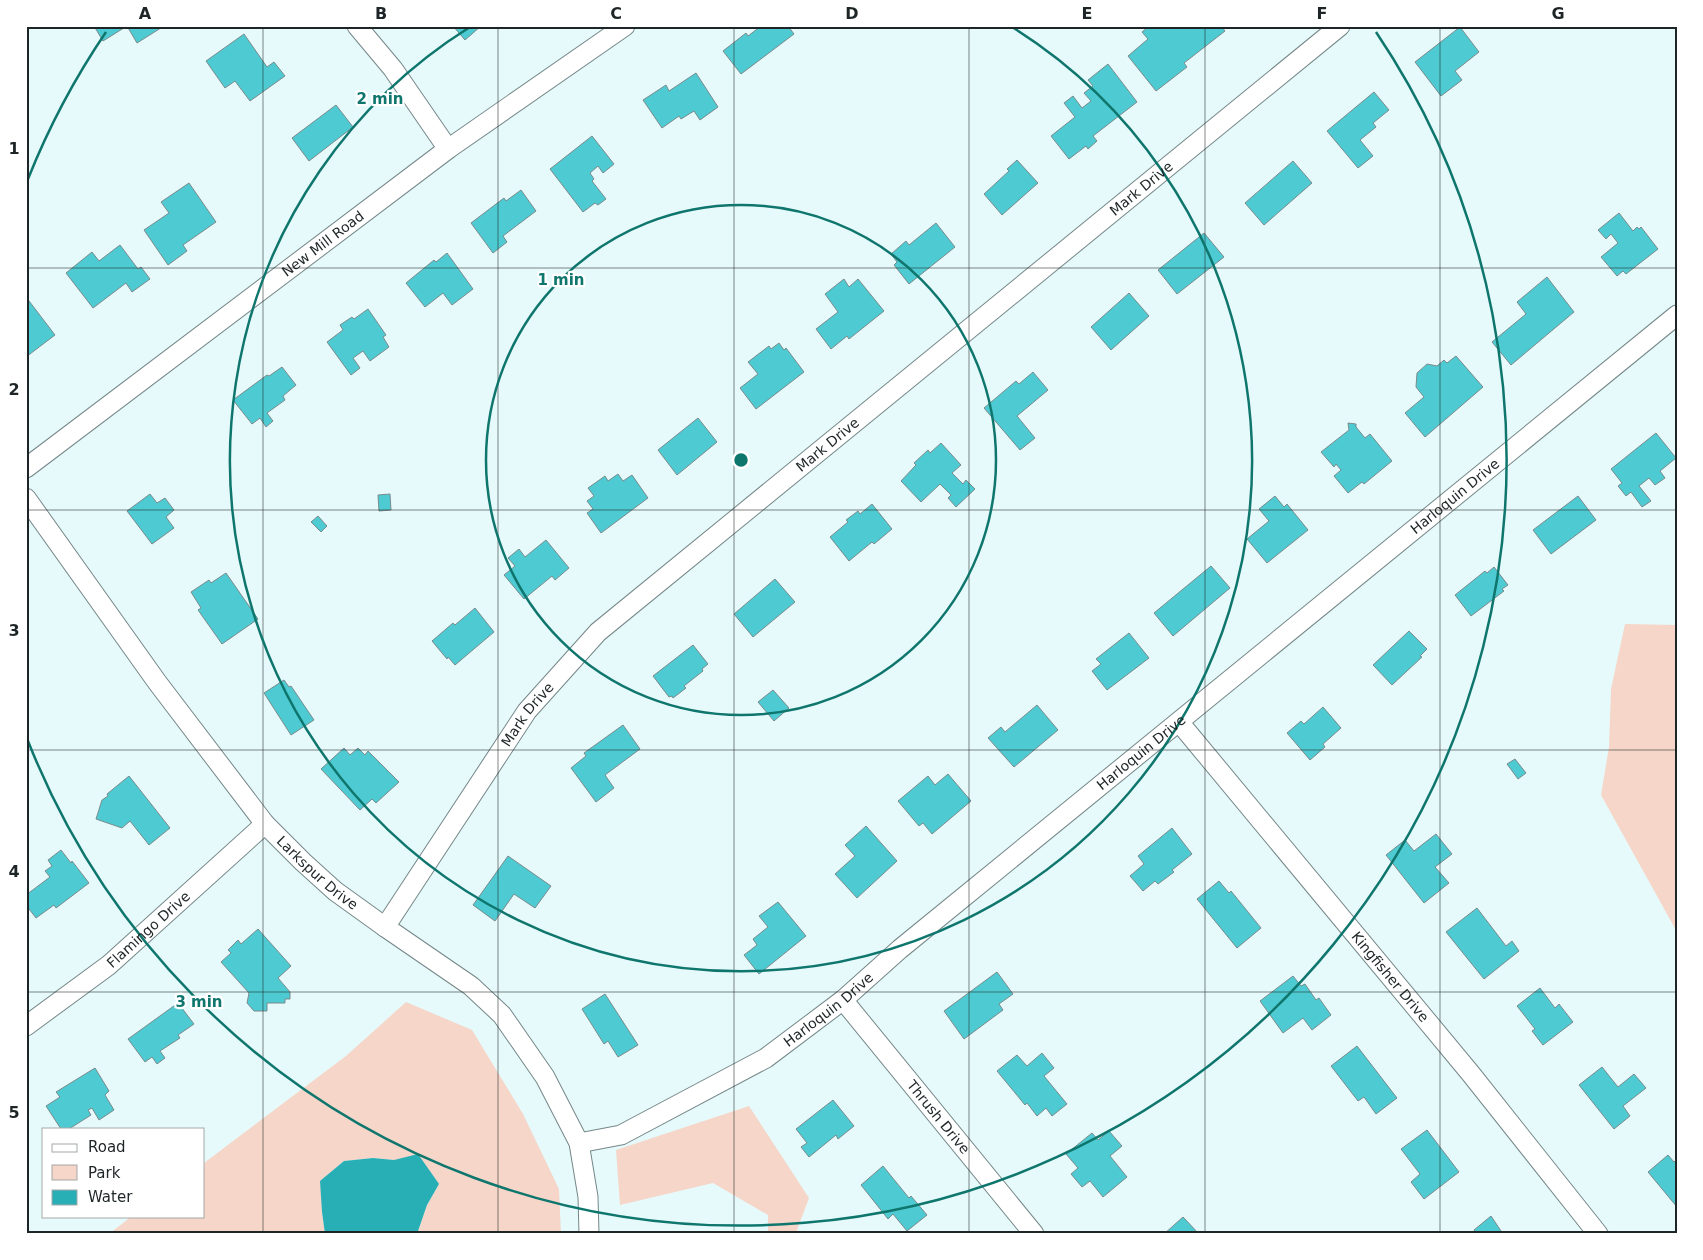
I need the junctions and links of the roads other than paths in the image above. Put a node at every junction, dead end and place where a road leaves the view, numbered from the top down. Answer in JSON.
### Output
{"nodes":[{"id":1,"x":357,"y":26,"type":"edge"},
{"id":2,"x":625,"y":26,"type":"edge"},
{"id":3,"x":1340,"y":26,"type":"edge"},
{"id":4,"x":448,"y":149,"type":"junction"},
{"id":5,"x":1677,"y":315,"type":"edge"},
{"id":6,"x":26,"y":468,"type":"edge"},
{"id":7,"x":26,"y":498,"type":"edge"},
{"id":8,"x":1179,"y":722,"type":"junction"},
{"id":9,"x":265,"y":824,"type":"junction"},
{"id":10,"x":385,"y":927,"type":"junction"},
{"id":11,"x":843,"y":1000,"type":"junction"},
{"id":12,"x":26,"y":1026,"type":"edge"},
{"id":13,"x":579,"y":1143,"type":"junction"},
{"id":14,"x":589,"y":1234,"type":"edge"},
{"id":15,"x":1034,"y":1234,"type":"edge"},
{"id":16,"x":1598,"y":1234,"type":"edge"}],
"edges":[{"from":1,"to":4,"type":"street"},
{"from":2,"to":4,"type":"street","name":"New Mill Road"},
{"from":3,"to":10,"type":"street","name":"Mark Drive"},
{"from":4,"to":6,"type":"street","name":"New Mill Road"},
{"from":5,"to":8,"type":"street","name":"Harloquin Drive"},
{"from":7,"to":9,"type":"street","name":"Larkspur Drive"},
{"from":8,"to":11,"type":"street","name":"Harloquin Drive"},
{"from":8,"to":16,"type":"street","name":"Kingfisher Drive"},
{"from":9,"to":10,"type":"street","name":"Larkspur Drive"},
{"from":9,"to":12,"type":"street","name":"Flamingo Drive"},
{"from":10,"to":13,"type":"street","name":"Larkspur Drive"},
{"from":11,"to":13,"type":"street","name":"Harloquin Drive"},
{"from":11,"to":15,"type":"street","name":"Thrush Drive"},
{"from":13,"to":14,"type":"street","name":"Larkspur Drive"}]}
